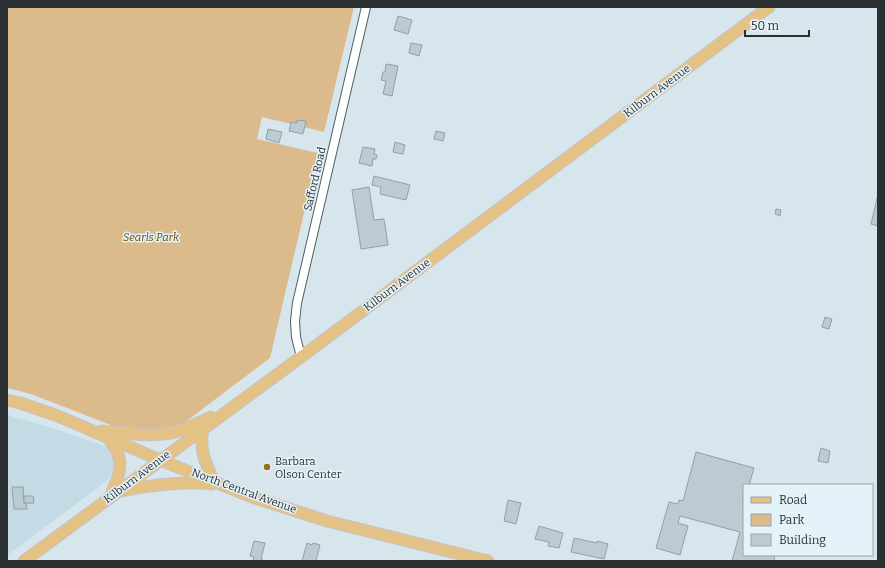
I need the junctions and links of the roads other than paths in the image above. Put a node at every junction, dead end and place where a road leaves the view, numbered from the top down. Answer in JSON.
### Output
{"nodes":[{"id":1,"x":366,"y":7,"type":"edge"},
{"id":2,"x":769,"y":7,"type":"edge"},
{"id":3,"x":301,"y":357,"type":"junction"},
{"id":4,"x":7,"y":400,"type":"edge"},
{"id":5,"x":230,"y":409,"type":"junction"},
{"id":6,"x":203,"y":428,"type":"junction"},
{"id":7,"x":90,"y":430,"type":"junction"},
{"id":8,"x":108,"y":437,"type":"junction"},
{"id":9,"x":160,"y":460,"type":"junction"},
{"id":10,"x":214,"y":481,"type":"junction"},
{"id":11,"x":224,"y":486,"type":"junction"},
{"id":12,"x":114,"y":495,"type":"junction"},
{"id":13,"x":24,"y":561,"type":"edge"},
{"id":14,"x":488,"y":561,"type":"edge"}],
"edges":[{"from":1,"to":3,"type":"street","name":"Safford Road"},
{"from":2,"to":3,"type":"main road","name":"Kilburn Avenue"},
{"from":3,"to":5,"type":"main road","name":"Kilburn Avenue"},
{"from":4,"to":7,"type":"main road","name":"North Central Avenue"},
{"from":5,"to":6,"type":"main road","name":"Kilburn Avenue"},
{"from":5,"to":7,"type":"main road"},
{"from":6,"to":9,"type":"main road","name":"Kilburn Avenue"},
{"from":6,"to":10,"type":"main road"},
{"from":7,"to":8,"type":"main road","name":"North Central Avenue"},
{"from":8,"to":9,"type":"main road","name":"North Central Avenue"},
{"from":8,"to":12,"type":"main road"},
{"from":9,"to":10,"type":"main road","name":"North Central Avenue"},
{"from":9,"to":12,"type":"main road","name":"Kilburn Avenue"},
{"from":10,"to":11,"type":"main road","name":"North Central Avenue"},
{"from":11,"to":12,"type":"main road"},
{"from":11,"to":14,"type":"main road","name":"North Central Avenue"},
{"from":12,"to":13,"type":"main road","name":"Kilburn Avenue"}]}
